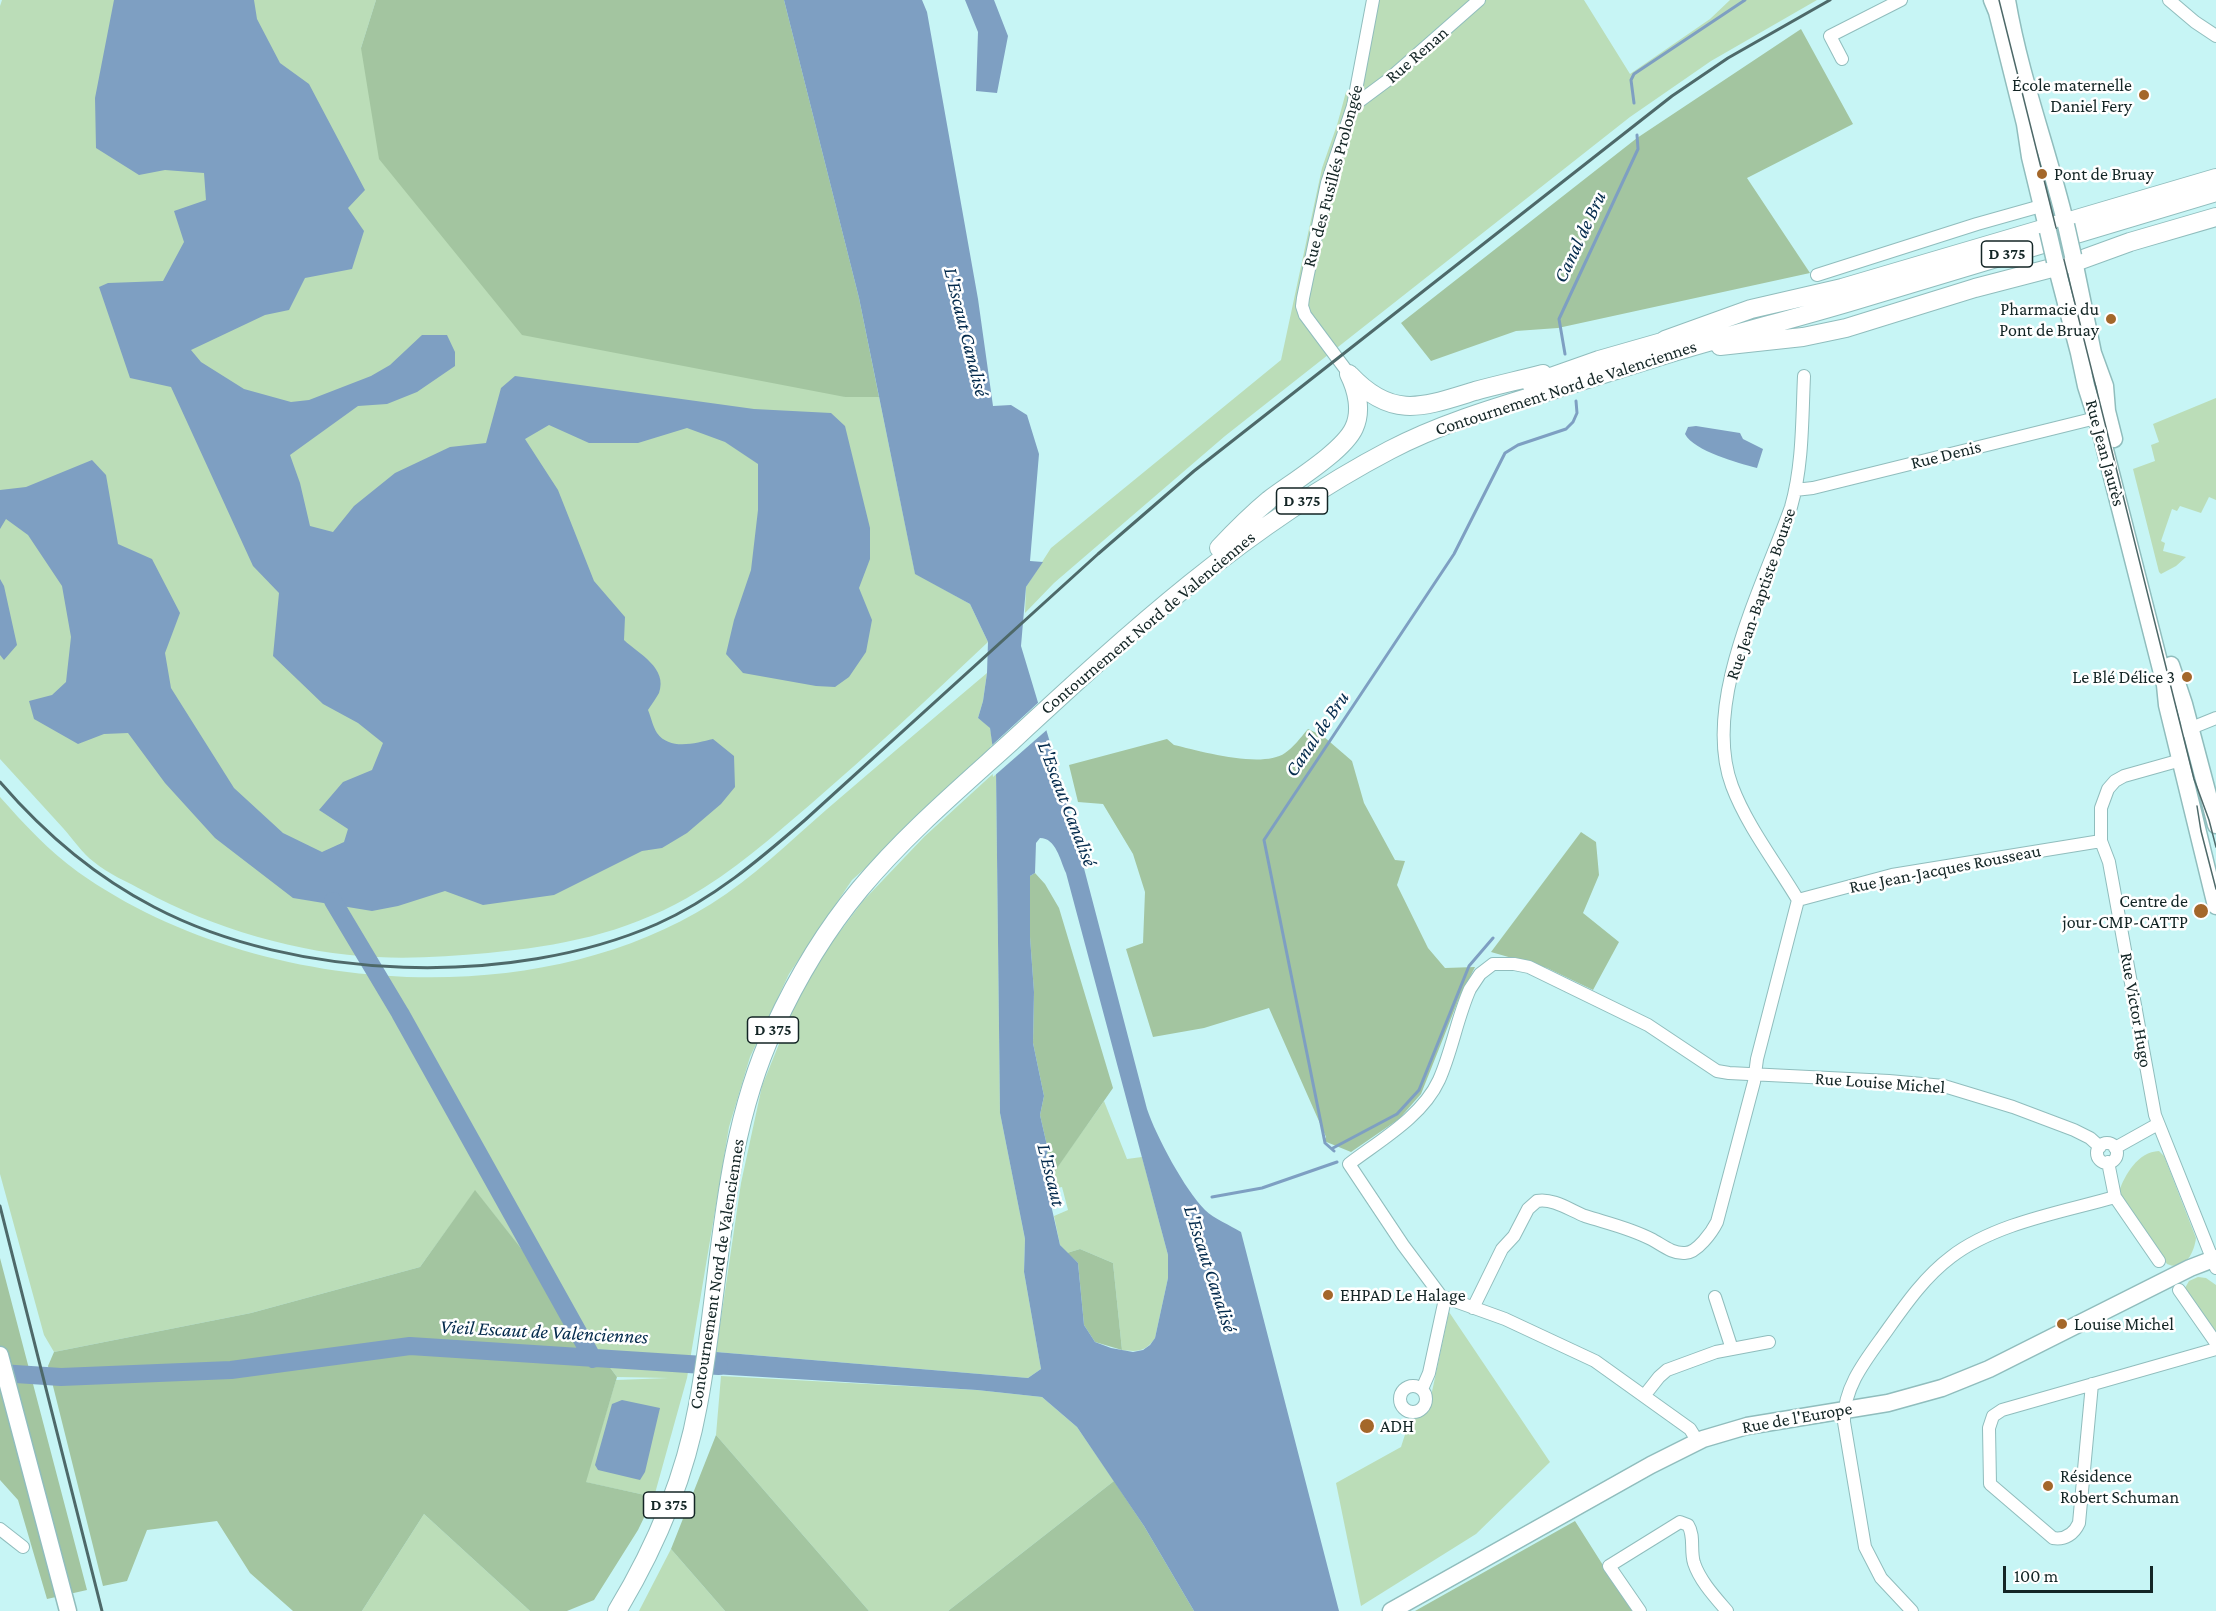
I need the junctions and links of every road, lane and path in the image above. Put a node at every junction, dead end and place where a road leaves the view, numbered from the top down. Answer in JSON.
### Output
{"nodes":[{"id":1,"x":1373,"y":0,"type":"edge"},
{"id":2,"x":1479,"y":0,"type":"edge"},
{"id":3,"x":1901,"y":0,"type":"edge"},
{"id":4,"x":1992,"y":0,"type":"edge"},
{"id":5,"x":2007,"y":0,"type":"edge"},
{"id":6,"x":2169,"y":0,"type":"edge"},
{"id":7,"x":2216,"y":36,"type":"edge"},
{"id":8,"x":1842,"y":59,"type":"dead end"},
{"id":9,"x":1353,"y":106,"type":"junction"},
{"id":10,"x":2216,"y":178,"type":"edge"},
{"id":11,"x":2216,"y":192,"type":"edge"},
{"id":12,"x":2042,"y":206,"type":"junction"},
{"id":13,"x":2216,"y":217,"type":"edge"},
{"id":14,"x":2065,"y":223,"type":"junction"},
{"id":15,"x":2047,"y":228,"type":"junction"},
{"id":16,"x":2074,"y":259,"type":"junction"},
{"id":17,"x":2055,"y":264,"type":"junction"},
{"id":18,"x":1817,"y":275,"type":"dead end"},
{"id":19,"x":1672,"y":345,"type":"junction"},
{"id":20,"x":1599,"y":360,"type":"junction"},
{"id":21,"x":1349,"y":374,"type":"junction"},
{"id":22,"x":1804,"y":376,"type":"dead end"},
{"id":23,"x":2096,"y":418,"type":"junction"},
{"id":24,"x":1446,"y":424,"type":"junction"},
{"id":25,"x":1795,"y":490,"type":"junction"},
{"id":26,"x":1171,"y":599,"type":"junction"},
{"id":27,"x":2216,"y":718,"type":"edge"},
{"id":28,"x":2191,"y":728,"type":"junction"},
{"id":29,"x":2174,"y":735,"type":"junction"},
{"id":30,"x":2181,"y":760,"type":"junction"},
{"id":31,"x":2216,"y":825,"type":"edge"},
{"id":32,"x":2100,"y":841,"type":"junction"},
{"id":33,"x":1798,"y":900,"type":"junction"},
{"id":34,"x":2216,"y":906,"type":"edge"},
{"id":35,"x":1756,"y":1075,"type":"junction"},
{"id":36,"x":2158,"y":1124,"type":"junction"},
{"id":37,"x":2100,"y":1147,"type":"junction"},
{"id":38,"x":2115,"y":1148,"type":"junction"},
{"id":39,"x":2108,"y":1162,"type":"junction"},
{"id":40,"x":2115,"y":1197,"type":"junction"},
{"id":41,"x":2159,"y":1261,"type":"dead end"},
{"id":42,"x":2215,"y":1261,"type":"edge"},
{"id":43,"x":2179,"y":1290,"type":"dead end"},
{"id":44,"x":1715,"y":1297,"type":"dead end"},
{"id":45,"x":1445,"y":1299,"type":"junction"},
{"id":46,"x":1473,"y":1308,"type":"junction"},
{"id":47,"x":1769,"y":1342,"type":"dead end"},
{"id":48,"x":2216,"y":1344,"type":"edge"},
{"id":49,"x":1732,"y":1349,"type":"junction"},
{"id":50,"x":2216,"y":1349,"type":"edge"},
{"id":51,"x":0,"y":1355,"type":"edge"},
{"id":52,"x":2092,"y":1384,"type":"junction"},
{"id":53,"x":1422,"y":1389,"type":"dead end"},
{"id":54,"x":1644,"y":1396,"type":"junction"},
{"id":55,"x":1844,"y":1410,"type":"junction"},
{"id":56,"x":1698,"y":1442,"type":"junction"},
{"id":57,"x":0,"y":1529,"type":"edge"},
{"id":58,"x":23,"y":1547,"type":"dead end"},
{"id":59,"x":68,"y":1611,"type":"edge"},
{"id":60,"x":617,"y":1611,"type":"edge"},
{"id":61,"x":1391,"y":1611,"type":"edge"},
{"id":62,"x":1641,"y":1611,"type":"edge"},
{"id":63,"x":1727,"y":1611,"type":"edge"},
{"id":64,"x":1912,"y":1611,"type":"edge"}],
"edges":[{"from":1,"to":9,"type":"street","name":"Rue des Fusillés Prolongée"},
{"from":2,"to":9,"type":"street","name":"Rue Renan"},
{"from":3,"to":8,"type":"street"},
{"from":4,"to":12,"type":"main road","name":"Rue Jean Jaurès"},
{"from":5,"to":14,"type":"main road","name":"Rue Jean Jaurès"},
{"from":6,"to":7,"type":"street"},
{"from":9,"to":21,"type":"street","name":"Rue des Fusillés Prolongée"},
{"from":10,"to":14,"type":"main road"},
{"from":11,"to":19,"type":"main road","name":"Contournement Nord de Valenciennes","number":"D 375"},
{"from":12,"to":15,"type":"main road","name":"Rue Jean Jaurès"},
{"from":12,"to":18,"type":"street"},
{"from":13,"to":16,"type":"main road"},
{"from":14,"to":15,"type":"main road"},
{"from":14,"to":16,"type":"main road","name":"Rue Jean Jaurès","bridge":true},
{"from":15,"to":17,"type":"main road","name":"Rue Jean Jaurès","bridge":true},
{"from":15,"to":19,"type":"main road"},
{"from":16,"to":17,"type":"main road"},
{"from":16,"to":28,"type":"main road","name":"Rue Jean Jaurès"},
{"from":17,"to":19,"type":"main road"},
{"from":17,"to":23,"type":"main road","name":"Rue Jean Jaurès"},
{"from":19,"to":20,"type":"main road"},
{"from":19,"to":24,"type":"main road","name":"Contournement Nord de Valenciennes","number":"D 375"},
{"from":20,"to":21,"type":"main road"},
{"from":20,"to":24,"type":"main road"},
{"from":21,"to":26,"type":"main road"},
{"from":22,"to":25,"type":"street","name":"Rue Jean-Baptiste Bourse"},
{"from":23,"to":25,"type":"street","name":"Rue Denis"},
{"from":23,"to":29,"type":"main road","name":"Rue Jean Jaurès"},
{"from":24,"to":26,"type":"main road","name":"Contournement Nord de Valenciennes","number":"D 375"},
{"from":25,"to":33,"type":"street","name":"Rue Jean-Baptiste Bourse"},
{"from":26,"to":60,"type":"main road","name":"Contournement Nord de Valenciennes","number":"D 375"},
{"from":27,"to":28,"type":"street"},
{"from":28,"to":29,"type":"street"},
{"from":28,"to":31,"type":"main road","name":"Rue Jean Jaurès"},
{"from":29,"to":30,"type":"main road","name":"Rue Jean Jaurès"},
{"from":30,"to":32,"type":"street","name":"Rue Victor Hugo"},
{"from":30,"to":34,"type":"main road","name":"Rue Jean Jaurès"},
{"from":32,"to":33,"type":"street","name":"Rue Jean-Jacques Rousseau"},
{"from":32,"to":36,"type":"street","name":"Rue Victor Hugo"},
{"from":33,"to":35,"type":"street"},
{"from":35,"to":37,"type":"street","name":"Rue Louise Michel"},
{"from":35,"to":45,"type":"street"},
{"from":35,"to":46,"type":"street"},
{"from":36,"to":38,"type":"street"},
{"from":36,"to":42,"type":"street","name":"Rue Victor Hugo"},
{"from":37,"to":38,"type":"street"},
{"from":37,"to":39,"type":"street"},
{"from":38,"to":39,"type":"street"},
{"from":39,"to":40,"type":"street"},
{"from":40,"to":41,"type":"street"},
{"from":40,"to":55,"type":"street"},
{"from":42,"to":55,"type":"main road","name":"Rue de l'Europe"},
{"from":43,"to":48,"type":"street"},
{"from":44,"to":49,"type":"street"},
{"from":45,"to":46,"type":"street"},
{"from":45,"to":53,"type":"street"},
{"from":46,"to":54,"type":"street"},
{"from":47,"to":49,"type":"street"},
{"from":49,"to":54,"type":"street"},
{"from":50,"to":52,"type":"street"},
{"from":51,"to":59,"type":"main road"},
{"from":52,"to":52,"type":"street"},
{"from":54,"to":56,"type":"street"},
{"from":55,"to":56,"type":"main road","name":"Rue de l'Europe"},
{"from":55,"to":64,"type":"street"},
{"from":56,"to":61,"type":"main road","name":"Rue de l'Europe"},
{"from":57,"to":58,"type":"street"},
{"from":62,"to":63,"type":"street"}]}
